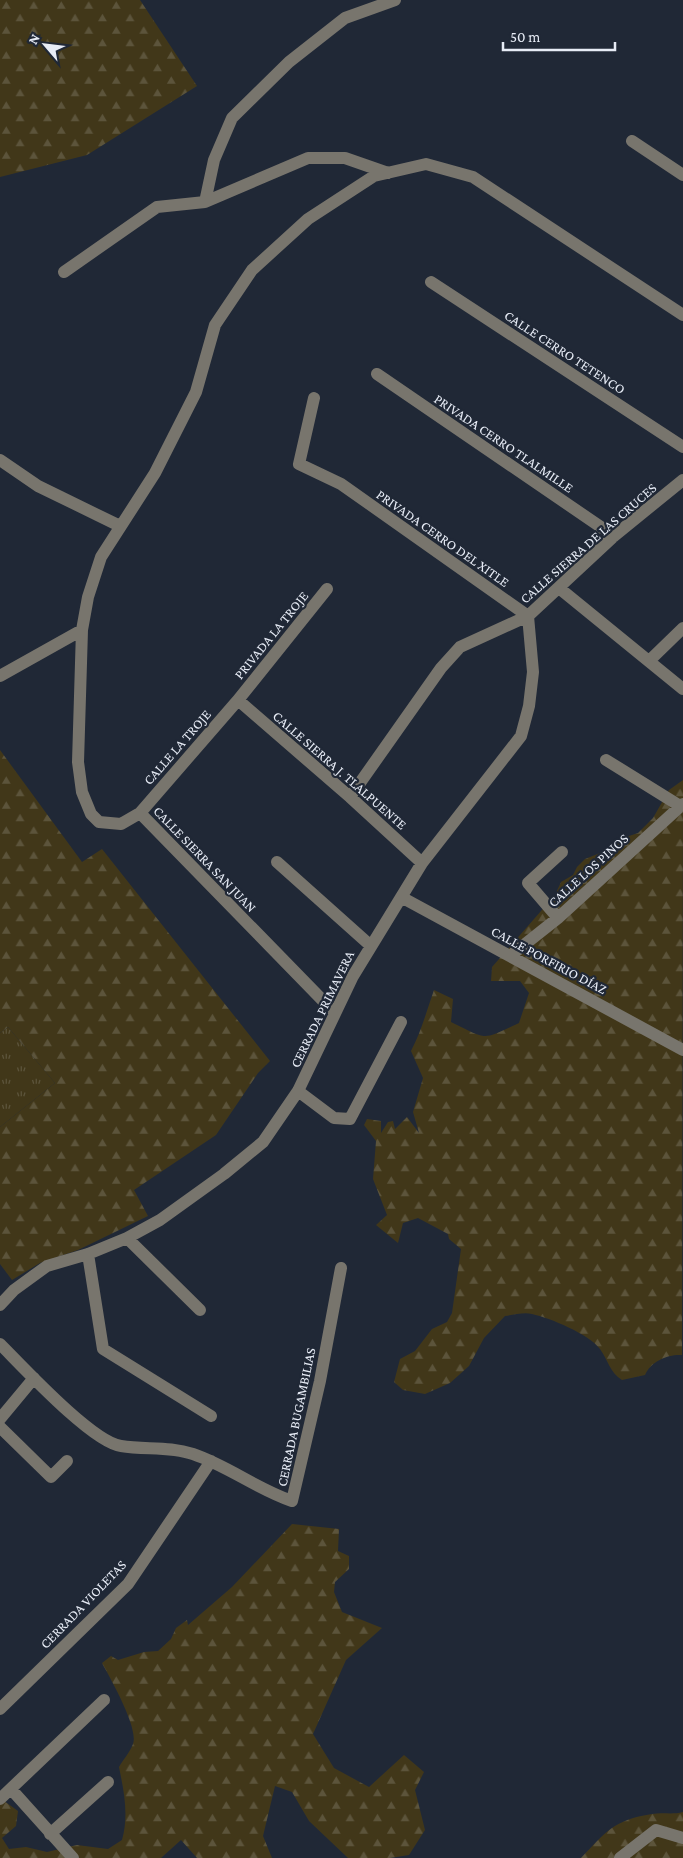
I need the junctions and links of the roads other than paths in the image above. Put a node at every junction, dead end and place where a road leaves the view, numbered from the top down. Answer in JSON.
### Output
{"nodes":[{"id":1,"x":395,"y":0,"type":"edge"},
{"id":2,"x":632,"y":141,"type":"dead end"},
{"id":3,"x":388,"y":173,"type":"junction"},
{"id":4,"x":683,"y":175,"type":"edge"},
{"id":5,"x":205,"y":202,"type":"junction"},
{"id":6,"x":64,"y":272,"type":"dead end"},
{"id":7,"x":431,"y":282,"type":"dead end"},
{"id":8,"x":683,"y":316,"type":"edge"},
{"id":9,"x":377,"y":374,"type":"dead end"},
{"id":10,"x":314,"y":398,"type":"dead end"},
{"id":11,"x":683,"y":447,"type":"edge"},
{"id":12,"x":0,"y":460,"type":"edge"},
{"id":13,"x":683,"y":480,"type":"edge"},
{"id":14,"x":120,"y":526,"type":"junction"},
{"id":15,"x":614,"y":536,"type":"junction"},
{"id":16,"x":559,"y":588,"type":"junction"},
{"id":17,"x":327,"y":589,"type":"dead end"},
{"id":18,"x":528,"y":616,"type":"junction"},
{"id":19,"x":683,"y":628,"type":"edge"},
{"id":20,"x":82,"y":630,"type":"junction"},
{"id":21,"x":649,"y":661,"type":"junction"},
{"id":22,"x":0,"y":676,"type":"edge"},
{"id":23,"x":683,"y":689,"type":"edge"},
{"id":24,"x":238,"y":700,"type":"junction"},
{"id":25,"x":606,"y":760,"type":"dead end"},
{"id":26,"x":350,"y":797,"type":"junction"},
{"id":27,"x":682,"y":805,"type":"edge"},
{"id":28,"x":140,"y":813,"type":"junction"},
{"id":29,"x":562,"y":852,"type":"dead end"},
{"id":30,"x":277,"y":862,"type":"dead end"},
{"id":31,"x":422,"y":862,"type":"junction"},
{"id":32,"x":401,"y":897,"type":"junction"},
{"id":33,"x":558,"y":918,"type":"junction"},
{"id":34,"x":371,"y":946,"type":"junction"},
{"id":35,"x":510,"y":956,"type":"junction"},
{"id":36,"x":334,"y":1012,"type":"junction"},
{"id":37,"x":401,"y":1022,"type":"dead end"},
{"id":38,"x":683,"y":1050,"type":"edge"},
{"id":39,"x":298,"y":1091,"type":"junction"},
{"id":40,"x":127,"y":1238,"type":"junction"},
{"id":41,"x":88,"y":1254,"type":"junction"},
{"id":42,"x":341,"y":1268,"type":"dead end"},
{"id":43,"x":0,"y":1305,"type":"edge"},
{"id":44,"x":200,"y":1310,"type":"dead end"},
{"id":45,"x":0,"y":1344,"type":"edge"},
{"id":46,"x":34,"y":1378,"type":"junction"},
{"id":47,"x":211,"y":1416,"type":"dead end"},
{"id":48,"x":0,"y":1419,"type":"edge"},
{"id":49,"x":0,"y":1428,"type":"edge"},
{"id":50,"x":67,"y":1461,"type":"dead end"},
{"id":51,"x":211,"y":1461,"type":"junction"},
{"id":52,"x":104,"y":1700,"type":"dead end"},
{"id":53,"x":0,"y":1709,"type":"edge"},
{"id":54,"x":108,"y":1782,"type":"dead end"},
{"id":55,"x":11,"y":1789,"type":"junction"},
{"id":56,"x":0,"y":1799,"type":"edge"},
{"id":57,"x":50,"y":1834,"type":"junction"},
{"id":58,"x":683,"y":1838,"type":"edge"},
{"id":59,"x":73,"y":1858,"type":"edge"},
{"id":60,"x":620,"y":1858,"type":"edge"}],
"edges":[{"from":1,"to":5,"type":"street"},
{"from":2,"to":4,"type":"street"},
{"from":3,"to":5,"type":"street"},
{"from":3,"to":8,"type":"street"},
{"from":3,"to":14,"type":"street"},
{"from":5,"to":6,"type":"street"},
{"from":7,"to":11,"type":"street","name":"CALLE CERRO TETENCO"},
{"from":9,"to":15,"type":"street","name":"PRIVADA CERRO TLALMILLE"},
{"from":10,"to":18,"type":"street","name":"PRIVADA CERRO DEL XITLE"},
{"from":12,"to":14,"type":"street"},
{"from":13,"to":15,"type":"street","name":"CALLE SIERRA DE LAS CRUCES"},
{"from":14,"to":20,"type":"street"},
{"from":15,"to":16,"type":"street","name":"CALLE SIERRA DE LAS CRUCES"},
{"from":16,"to":18,"type":"street","name":"CALLE SIERRA DE LAS CRUCES"},
{"from":16,"to":21,"type":"street"},
{"from":17,"to":24,"type":"street","name":"PRIVADA LA TROJE"},
{"from":18,"to":26,"type":"street","name":"CALLE SIERRA DE LAS CRUCES"},
{"from":18,"to":31,"type":"street","name":"CERRADA PRIMAVERA"},
{"from":19,"to":21,"type":"street"},
{"from":20,"to":22,"type":"street"},
{"from":20,"to":28,"type":"street","name":"CALLE SIERRA SAN JUAN"},
{"from":21,"to":23,"type":"street"},
{"from":24,"to":26,"type":"street","name":"CALLE SIERRA J. TLALPUENTE"},
{"from":24,"to":28,"type":"street","name":"CALLE LA TROJE"},
{"from":25,"to":27,"type":"street"},
{"from":26,"to":31,"type":"street","name":"CALLE SIERRA J. TLALPUENTE"},
{"from":27,"to":33,"type":"street","name":"CALLE LOS PINOS"},
{"from":28,"to":36,"type":"street","name":"CALLE SIERRA SAN JUAN"},
{"from":29,"to":33,"type":"street"},
{"from":30,"to":34,"type":"street"},
{"from":31,"to":32,"type":"street","name":"CERRADA PRIMAVERA"},
{"from":32,"to":34,"type":"street","name":"CERRADA PRIMAVERA"},
{"from":32,"to":35,"type":"street","name":"CALLE PORFIRIO DÍAZ"},
{"from":33,"to":35,"type":"street","name":"CALLE LOS PINOS"},
{"from":34,"to":36,"type":"street","name":"CERRADA PRIMAVERA"},
{"from":35,"to":38,"type":"street","name":"CALLE PORFIRIO DÍAZ"},
{"from":36,"to":39,"type":"street","name":"CERRADA PRIMAVERA"},
{"from":37,"to":39,"type":"street"},
{"from":39,"to":40,"type":"street","name":"CERRADA PRIMAVERA"},
{"from":40,"to":41,"type":"street","name":"CERRADA PRIMAVERA"},
{"from":40,"to":44,"type":"street"},
{"from":41,"to":43,"type":"street","name":"CERRADA PRIMAVERA"},
{"from":41,"to":47,"type":"street"},
{"from":42,"to":51,"type":"street","name":"CERRADA BUGAMBILIAS"},
{"from":45,"to":46,"type":"street","name":"CERRADA BUGAMBILIAS"},
{"from":46,"to":48,"type":"street"},
{"from":46,"to":51,"type":"street","name":"CERRADA BUGAMBILIAS"},
{"from":49,"to":50,"type":"street"},
{"from":51,"to":53,"type":"street","name":"CERRADA VIOLETAS"},
{"from":52,"to":55,"type":"street"},
{"from":54,"to":57,"type":"street"},
{"from":55,"to":56,"type":"street"},
{"from":55,"to":57,"type":"street"},
{"from":57,"to":59,"type":"street"},
{"from":58,"to":60,"type":"street"}]}
